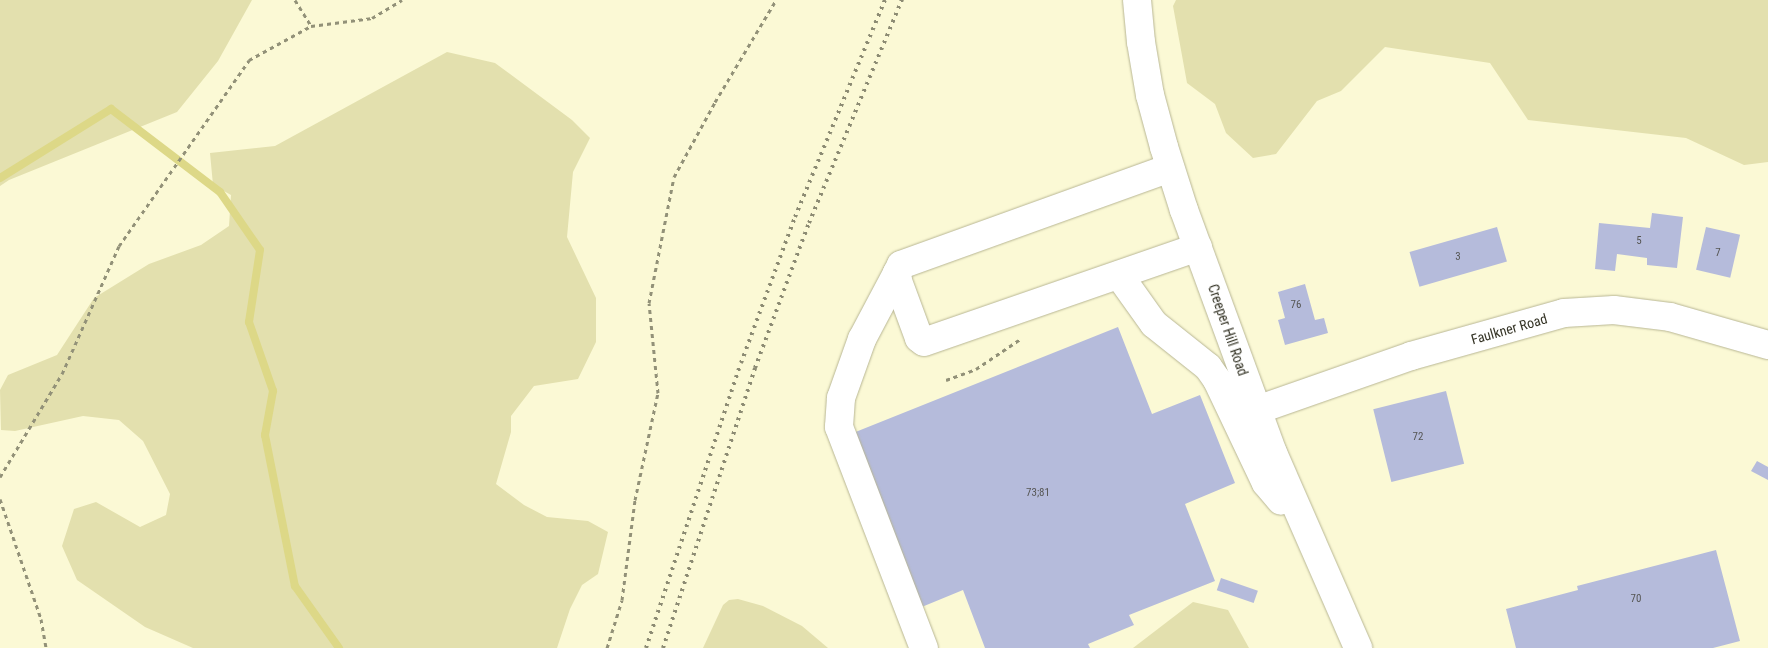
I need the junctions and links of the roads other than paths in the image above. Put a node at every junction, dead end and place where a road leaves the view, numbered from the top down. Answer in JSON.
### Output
{"nodes":[{"id":1,"x":1137,"y":0,"type":"edge"},
{"id":2,"x":1170,"y":168,"type":"junction"},
{"id":3,"x":1198,"y":247,"type":"junction"},
{"id":4,"x":897,"y":273,"type":"junction"},
{"id":5,"x":1119,"y":275,"type":"junction"},
{"id":6,"x":1768,"y":345,"type":"edge"},
{"id":7,"x":1257,"y":410,"type":"junction"},
{"id":8,"x":1303,"y":523,"type":"junction"},
{"id":9,"x":924,"y":648,"type":"edge"},
{"id":10,"x":1358,"y":648,"type":"edge"}],
"edges":[{"from":1,"to":2,"type":"street","name":"Creeper Hill Road"},
{"from":2,"to":3,"type":"street","name":"Creeper Hill Road"},
{"from":2,"to":4,"type":"street"},
{"from":3,"to":5,"type":"street"},
{"from":3,"to":7,"type":"street","name":"Creeper Hill Road"},
{"from":4,"to":5,"type":"street"},
{"from":4,"to":9,"type":"street"},
{"from":5,"to":8,"type":"street"},
{"from":6,"to":7,"type":"street","name":"Faulkner Road"},
{"from":7,"to":8,"type":"street","name":"Creeper Hill Road"},
{"from":8,"to":10,"type":"street","name":"Creeper Hill Road"}]}
